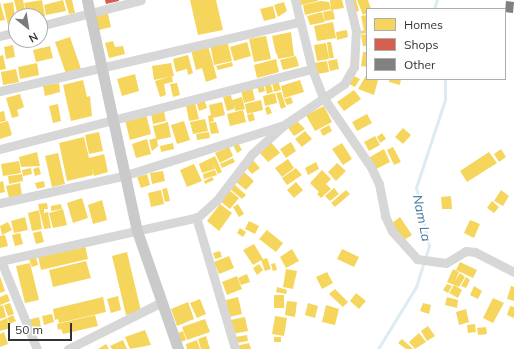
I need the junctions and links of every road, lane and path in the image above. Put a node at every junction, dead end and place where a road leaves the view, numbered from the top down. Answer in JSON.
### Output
{"nodes":[{"id":1,"x":87,"y":0,"type":"edge"},
{"id":2,"x":142,"y":0,"type":"edge"},
{"id":3,"x":295,"y":0,"type":"edge"},
{"id":4,"x":349,"y":0,"type":"edge"},
{"id":5,"x":89,"y":13,"type":"junction"},
{"id":6,"x":300,"y":22,"type":"junction"},
{"id":7,"x":48,"y":24,"type":"edge"},
{"id":8,"x":101,"y":68,"type":"junction"},
{"id":9,"x":312,"y":69,"type":"junction"},
{"id":10,"x":0,"y":91,"type":"edge"},
{"id":11,"x":323,"y":97,"type":"junction"},
{"id":12,"x":112,"y":120,"type":"junction"},
{"id":13,"x":284,"y":125,"type":"junction"},
{"id":14,"x":0,"y":148,"type":"edge"},
{"id":15,"x":123,"y":176,"type":"junction"},
{"id":16,"x":0,"y":203,"type":"edge"},
{"id":17,"x":196,"y":217,"type":"junction"},
{"id":18,"x":137,"y":231,"type":"junction"},
{"id":19,"x":1,"y":261,"type":"edge"},
{"id":20,"x":514,"y":272,"type":"edge"},
{"id":21,"x":160,"y":303,"type":"junction"},
{"id":22,"x":37,"y":349,"type":"edge"},
{"id":23,"x":68,"y":349,"type":"edge"},
{"id":24,"x":178,"y":349,"type":"edge"},
{"id":25,"x":235,"y":349,"type":"edge"}],
"edges":[{"from":1,"to":5,"type":"main road"},
{"from":2,"to":5,"type":"street"},
{"from":3,"to":6,"type":"street"},
{"from":4,"to":11,"type":"street"},
{"from":5,"to":7,"type":"street"},
{"from":5,"to":8,"type":"main road"},
{"from":6,"to":8,"type":"street"},
{"from":6,"to":9,"type":"street"},
{"from":8,"to":10,"type":"street"},
{"from":8,"to":12,"type":"main road"},
{"from":9,"to":11,"type":"street"},
{"from":9,"to":12,"type":"street"},
{"from":11,"to":13,"type":"street"},
{"from":11,"to":20,"type":"street"},
{"from":12,"to":14,"type":"street"},
{"from":12,"to":15,"type":"main road"},
{"from":13,"to":15,"type":"street"},
{"from":13,"to":17,"type":"street"},
{"from":15,"to":16,"type":"street"},
{"from":15,"to":18,"type":"main road"},
{"from":17,"to":18,"type":"street"},
{"from":17,"to":25,"type":"street"},
{"from":18,"to":19,"type":"street"},
{"from":18,"to":21,"type":"main road"},
{"from":19,"to":22,"type":"street"},
{"from":21,"to":23,"type":"street"},
{"from":21,"to":24,"type":"main road"}]}
